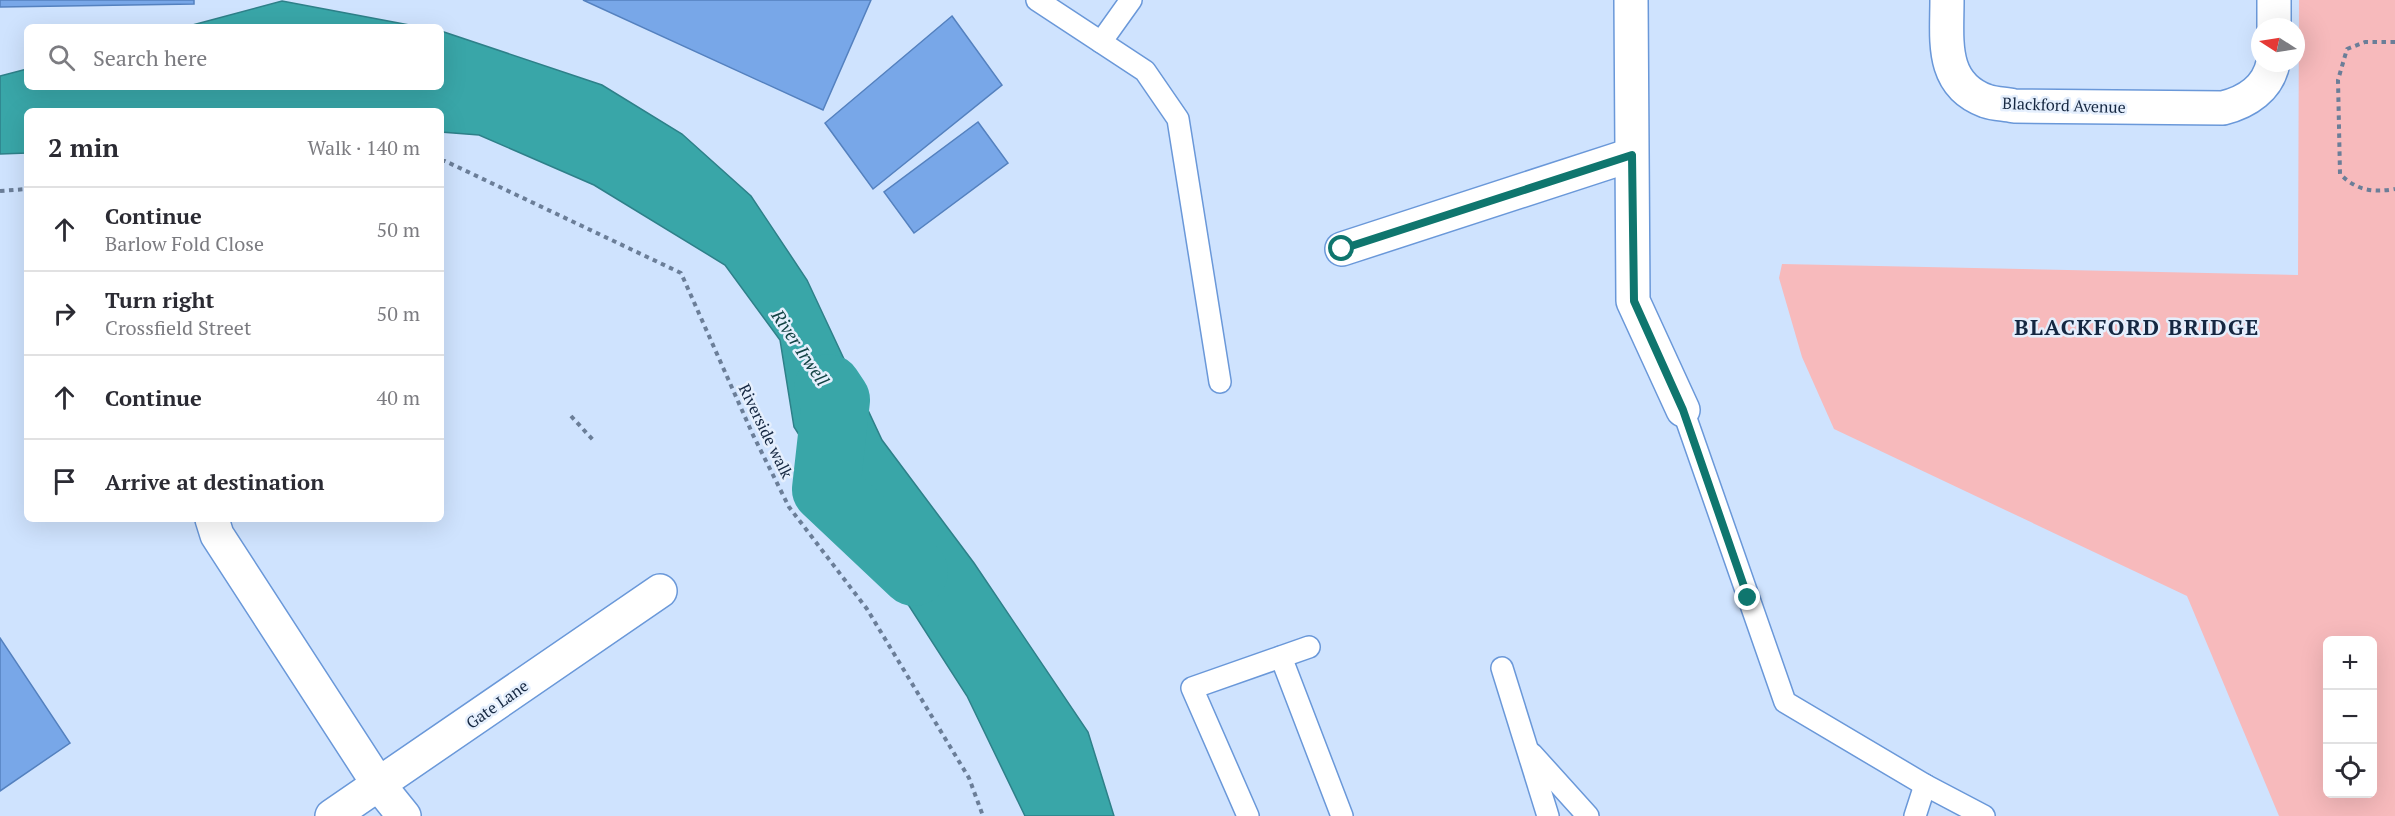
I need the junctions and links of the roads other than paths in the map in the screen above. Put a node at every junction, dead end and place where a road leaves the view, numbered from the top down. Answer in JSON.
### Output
{"nodes":[{"id":1,"x":1037,"y":0,"type":"edge"},
{"id":2,"x":1131,"y":0,"type":"edge"},
{"id":3,"x":1631,"y":0,"type":"edge"},
{"id":4,"x":1947,"y":0,"type":"edge"},
{"id":5,"x":2274,"y":0,"type":"edge"},
{"id":6,"x":2274,"y":18,"type":"edge"},
{"id":7,"x":1101,"y":42,"type":"junction"},
{"id":8,"x":2271,"y":72,"type":"edge"},
{"id":9,"x":1632,"y":155,"type":"junction"},
{"id":10,"x":1342,"y":249,"type":"dead end"},
{"id":11,"x":1220,"y":382,"type":"dead end"},
{"id":12,"x":1683,"y":410,"type":"joint"},
{"id":13,"x":213,"y":522,"type":"edge"},
{"id":14,"x":660,"y":591,"type":"dead end"},
{"id":15,"x":1310,"y":647,"type":"dead end"},
{"id":16,"x":1281,"y":657,"type":"junction"},
{"id":17,"x":1502,"y":668,"type":"dead end"},
{"id":18,"x":1528,"y":750,"type":"junction"},
{"id":19,"x":379,"y":785,"type":"junction"},
{"id":20,"x":1925,"y":785,"type":"junction"},
{"id":21,"x":1337,"y":815,"type":"edge"},
{"id":22,"x":332,"y":816,"type":"edge"},
{"id":23,"x":404,"y":816,"type":"edge"},
{"id":24,"x":1248,"y":816,"type":"edge"},
{"id":25,"x":1548,"y":816,"type":"edge"},
{"id":26,"x":1588,"y":816,"type":"edge"},
{"id":27,"x":1914,"y":816,"type":"edge"},
{"id":28,"x":1984,"y":816,"type":"edge"}],
"edges":[{"from":1,"to":7,"type":"lane"},
{"from":2,"to":7,"type":"lane"},
{"from":3,"to":9,"type":"street"},
{"from":4,"to":8,"type":"street","name":"Blackford Avenue"},
{"from":5,"to":6,"type":"street"},
{"from":7,"to":11,"type":"lane"},
{"from":9,"to":10,"type":"street"},
{"from":9,"to":12,"type":"street"},
{"from":12,"to":20,"type":"lane"},
{"from":13,"to":19,"type":"street"},
{"from":14,"to":19,"type":"street","name":"Gate Lane"},
{"from":15,"to":16,"type":"lane"},
{"from":16,"to":21,"type":"lane"},
{"from":16,"to":24,"type":"lane"},
{"from":17,"to":18,"type":"lane"},
{"from":18,"to":25,"type":"lane"},
{"from":18,"to":26,"type":"lane"},
{"from":19,"to":22,"type":"street","name":"Gate Lane"},
{"from":19,"to":23,"type":"street"},
{"from":20,"to":27,"type":"lane"},
{"from":20,"to":28,"type":"lane"}]}
